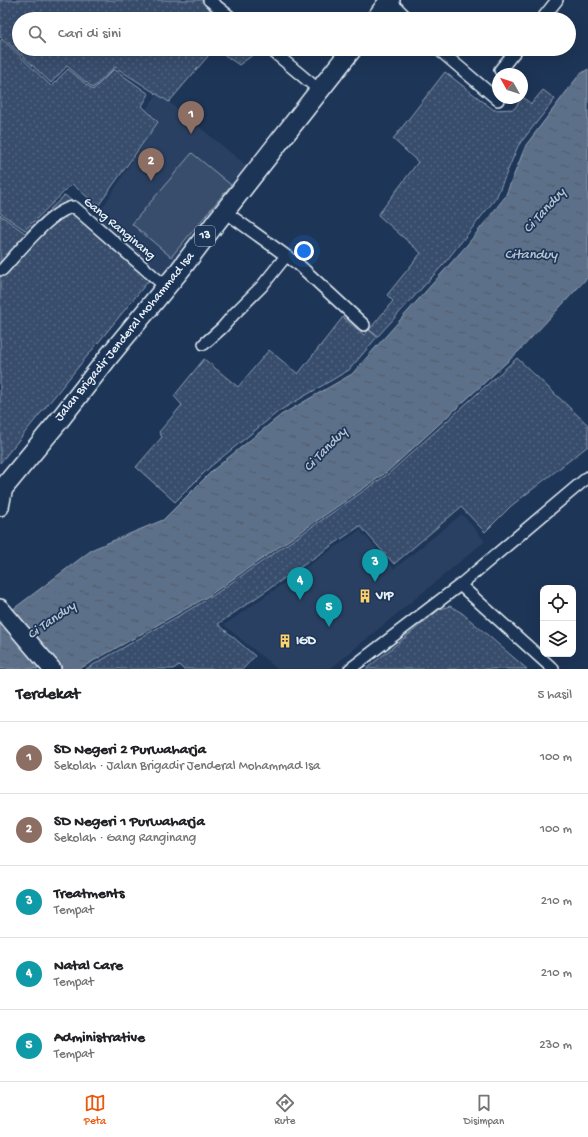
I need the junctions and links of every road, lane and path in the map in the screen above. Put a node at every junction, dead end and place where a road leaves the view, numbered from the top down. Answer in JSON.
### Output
{"nodes":[{"id":1,"x":209,"y":0,"type":"edge"},
{"id":2,"x":390,"y":0,"type":"edge"},
{"id":3,"x":557,"y":0,"type":"edge"},
{"id":4,"x":224,"y":12,"type":"edge"},
{"id":5,"x":381,"y":12,"type":"edge"},
{"id":6,"x":401,"y":12,"type":"edge"},
{"id":7,"x":548,"y":12,"type":"edge"},
{"id":8,"x":278,"y":56,"type":"edge"},
{"id":9,"x":346,"y":56,"type":"edge"},
{"id":10,"x":446,"y":56,"type":"edge"},
{"id":11,"x":511,"y":56,"type":"edge"},
{"id":12,"x":502,"y":68,"type":"edge"},
{"id":13,"x":319,"y":90,"type":"junction"},
{"id":14,"x":492,"y":95,"type":"edge"},
{"id":15,"x":224,"y":211,"type":"junction"},
{"id":16,"x":286,"y":256,"type":"junction"},
{"id":17,"x":2,"y":270,"type":"dead end"},
{"id":18,"x":166,"y":287,"type":"junction"},
{"id":19,"x":364,"y":325,"type":"dead end"},
{"id":20,"x":204,"y":344,"type":"dead end"},
{"id":21,"x":588,"y":477,"type":"edge"},
{"id":22,"x":2,"y":489,"type":"edge"},
{"id":23,"x":0,"y":507,"type":"edge"},
{"id":24,"x":460,"y":585,"type":"junction"},
{"id":25,"x":0,"y":608,"type":"edge"},
{"id":26,"x":52,"y":669,"type":"edge"},
{"id":27,"x":350,"y":669,"type":"edge"},
{"id":28,"x":553,"y":669,"type":"edge"}],
"edges":[{"from":1,"to":4,"type":"street"},
{"from":2,"to":5,"type":"highway"},
{"from":2,"to":6,"type":"street"},
{"from":3,"to":7,"type":"street"},
{"from":8,"to":13,"type":"street"},
{"from":9,"to":13,"type":"highway","name":"Jalan Brigadir Jenderal Mohammad Isa","number":"13"},
{"from":10,"to":14,"type":"street"},
{"from":11,"to":12,"type":"street"},
{"from":13,"to":15,"type":"highway","name":"Jalan Brigadir Jenderal Mohammad Isa","number":"13"},
{"from":15,"to":16,"type":"street"},
{"from":15,"to":18,"type":"highway","name":"Jalan Brigadir Jenderal Mohammad Isa","number":"13"},
{"from":16,"to":19,"type":"street"},
{"from":16,"to":20,"type":"street"},
{"from":17,"to":18,"type":"street","name":"Gang Ranginang"},
{"from":18,"to":22,"type":"highway","name":"Jalan Brigadir Jenderal Mohammad Isa","number":"13"},
{"from":21,"to":24,"type":"street"},
{"from":22,"to":23,"type":"main road"},
{"from":24,"to":27,"type":"street"},
{"from":24,"to":28,"type":"street"},
{"from":25,"to":26,"type":"main road"}]}
